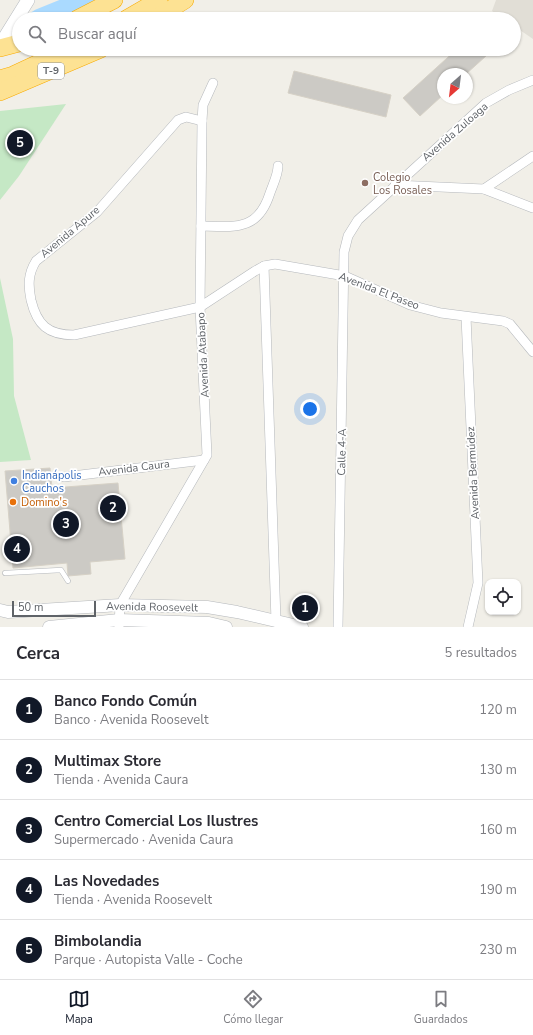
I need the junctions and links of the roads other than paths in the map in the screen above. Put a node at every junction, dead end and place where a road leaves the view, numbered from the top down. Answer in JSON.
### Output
{"nodes":[{"id":1,"x":28,"y":0,"type":"edge"},
{"id":2,"x":114,"y":0,"type":"edge"},
{"id":3,"x":159,"y":0,"type":"edge"},
{"id":4,"x":186,"y":0,"type":"edge"},
{"id":5,"x":20,"y":12,"type":"edge"},
{"id":6,"x":91,"y":12,"type":"edge"},
{"id":7,"x":138,"y":12,"type":"edge"},
{"id":8,"x":166,"y":12,"type":"edge"},
{"id":9,"x":12,"y":24,"type":"edge"},
{"id":10,"x":0,"y":45,"type":"edge"},
{"id":11,"x":12,"y":45,"type":"edge"},
{"id":12,"x":0,"y":48,"type":"edge"},
{"id":13,"x":54,"y":56,"type":"edge"},
{"id":14,"x":85,"y":56,"type":"edge"},
{"id":15,"x":0,"y":79,"type":"edge"},
{"id":16,"x":533,"y":80,"type":"edge"},
{"id":17,"x":213,"y":83,"type":"dead end"},
{"id":18,"x":0,"y":92,"type":"edge"},
{"id":19,"x":202,"y":121,"type":"junction"},
{"id":20,"x":533,"y":156,"type":"edge"},
{"id":21,"x":278,"y":166,"type":"dead end"},
{"id":22,"x":395,"y":185,"type":"junction"},
{"id":23,"x":484,"y":189,"type":"junction"},
{"id":24,"x":533,"y":208,"type":"edge"},
{"id":25,"x":201,"y":226,"type":"junction"},
{"id":26,"x":264,"y":266,"type":"junction"},
{"id":27,"x":345,"y":276,"type":"junction"},
{"id":28,"x":200,"y":307,"type":"junction"},
{"id":29,"x":466,"y":317,"type":"junction"},
{"id":30,"x":533,"y":352,"type":"edge"},
{"id":31,"x":204,"y":460,"type":"junction"},
{"id":32,"x":64,"y":476,"type":"dead end"},
{"id":33,"x":5,"y":573,"type":"dead end"},
{"id":34,"x":68,"y":581,"type":"dead end"},
{"id":35,"x":120,"y":605,"type":"junction"},
{"id":36,"x":0,"y":610,"type":"edge"},
{"id":37,"x":119,"y":624,"type":"edge"},
{"id":38,"x":278,"y":624,"type":"edge"},
{"id":39,"x":213,"y":625,"type":"edge"},
{"id":40,"x":48,"y":627,"type":"edge"},
{"id":41,"x":226,"y":627,"type":"edge"},
{"id":42,"x":302,"y":627,"type":"edge"},
{"id":43,"x":338,"y":627,"type":"edge"},
{"id":44,"x":468,"y":627,"type":"edge"}],
"edges":[{"from":1,"to":5,"type":"main road"},
{"from":2,"to":6,"type":"highway"},
{"from":3,"to":7,"type":"highway"},
{"from":4,"to":8,"type":"highway"},
{"from":9,"to":10,"type":"main road"},
{"from":11,"to":12,"type":"highway"},
{"from":13,"to":15,"type":"highway"},
{"from":14,"to":18,"type":"highway","number":"T-9"},
{"from":16,"to":22,"type":"street","name":"Avenida Zuloaga"},
{"from":17,"to":19,"type":"street","name":"Avenida Atabapo"},
{"from":19,"to":25,"type":"street","name":"Avenida Atabapo"},
{"from":19,"to":28,"type":"street","name":"Avenida Apure"},
{"from":20,"to":23,"type":"street"},
{"from":21,"to":25,"type":"street"},
{"from":22,"to":23,"type":"street"},
{"from":22,"to":27,"type":"street","name":"Avenida Zuloaga"},
{"from":23,"to":24,"type":"street"},
{"from":25,"to":28,"type":"street","name":"Avenida Atabapo"},
{"from":26,"to":27,"type":"street","name":"Avenida El Paseo"},
{"from":26,"to":28,"type":"street"},
{"from":26,"to":38,"type":"street"},
{"from":27,"to":29,"type":"street","name":"Avenida El Paseo"},
{"from":27,"to":43,"type":"street","name":"Calle 4-A"},
{"from":28,"to":31,"type":"street","name":"Avenida Atabapo"},
{"from":29,"to":30,"type":"street","name":"Avenida El Paseo"},
{"from":29,"to":44,"type":"street","name":"Avenida Bermúdez"},
{"from":31,"to":32,"type":"street","name":"Avenida Caura"},
{"from":31,"to":35,"type":"street","name":"Avenida Atabapo"},
{"from":33,"to":34,"type":"lane"},
{"from":35,"to":36,"type":"street","name":"Avenida Roosevelt"},
{"from":35,"to":37,"type":"street"},
{"from":35,"to":38,"type":"street","name":"Avenida Roosevelt"},
{"from":37,"to":39,"type":"street","name":"Avenida Roosevelt"},
{"from":37,"to":40,"type":"street","name":"Avenida Roosevelt"},
{"from":38,"to":42,"type":"street","name":"Avenida Roosevelt"},
{"from":39,"to":41,"type":"street","name":"Avenida Roosevelt"}]}
